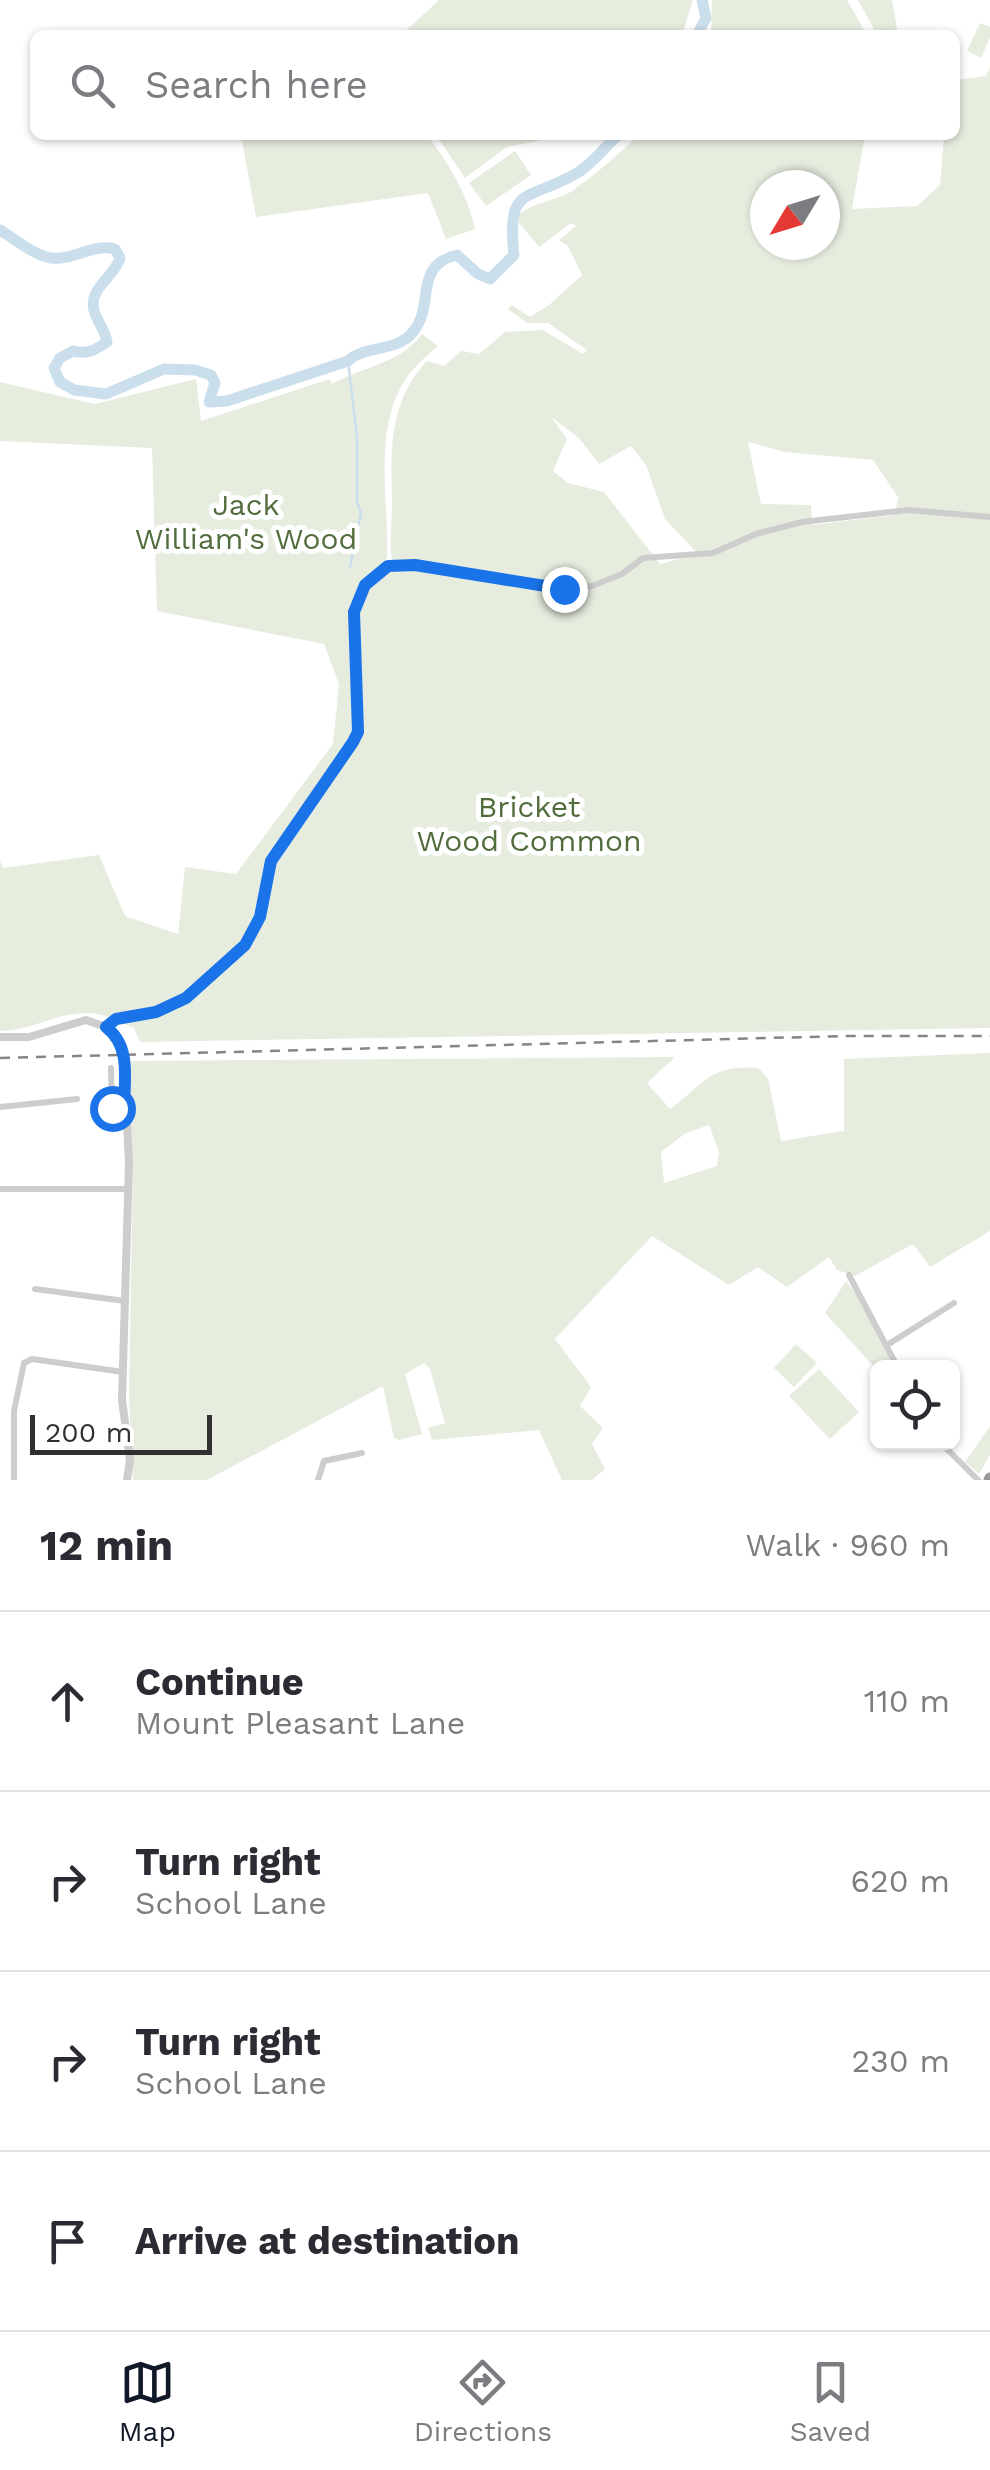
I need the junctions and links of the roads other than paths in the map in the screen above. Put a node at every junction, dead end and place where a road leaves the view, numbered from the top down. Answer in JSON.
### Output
{"nodes":[{"id":1,"x":990,"y":517,"type":"edge"},
{"id":2,"x":106,"y":1027,"type":"junction"},
{"id":3,"x":0,"y":1038,"type":"edge"},
{"id":4,"x":111,"y":1068,"type":"dead end"},
{"id":5,"x":77,"y":1099,"type":"dead end"},
{"id":6,"x":0,"y":1106,"type":"edge"},
{"id":7,"x":124,"y":1110,"type":"junction"},
{"id":8,"x":0,"y":1189,"type":"edge"},
{"id":9,"x":126,"y":1190,"type":"junction"},
{"id":10,"x":849,"y":1275,"type":"dead end"},
{"id":11,"x":34,"y":1289,"type":"dead end"},
{"id":12,"x":124,"y":1301,"type":"junction"},
{"id":13,"x":954,"y":1303,"type":"dead end"},
{"id":14,"x":887,"y":1345,"type":"junction"},
{"id":15,"x":894,"y":1360,"type":"edge"},
{"id":16,"x":123,"y":1372,"type":"junction"},
{"id":17,"x":948,"y":1450,"type":"edge"},
{"id":18,"x":362,"y":1452,"type":"dead end"},
{"id":19,"x":974,"y":1477,"type":"edge"},
{"id":20,"x":14,"y":1480,"type":"edge"},
{"id":21,"x":128,"y":1480,"type":"edge"},
{"id":22,"x":318,"y":1480,"type":"edge"}],
"edges":[{"from":1,"to":2,"type":"street"},
{"from":2,"to":3,"type":"street"},
{"from":2,"to":7,"type":"street"},
{"from":4,"to":7,"type":"street"},
{"from":5,"to":6,"type":"street"},
{"from":7,"to":9,"type":"street"},
{"from":8,"to":9,"type":"street"},
{"from":9,"to":12,"type":"street"},
{"from":10,"to":14,"type":"street"},
{"from":11,"to":12,"type":"street"},
{"from":12,"to":16,"type":"street"},
{"from":13,"to":14,"type":"street"},
{"from":14,"to":15,"type":"street"},
{"from":16,"to":20,"type":"street"},
{"from":16,"to":21,"type":"street"},
{"from":17,"to":19,"type":"street"},
{"from":18,"to":22,"type":"street"}]}
